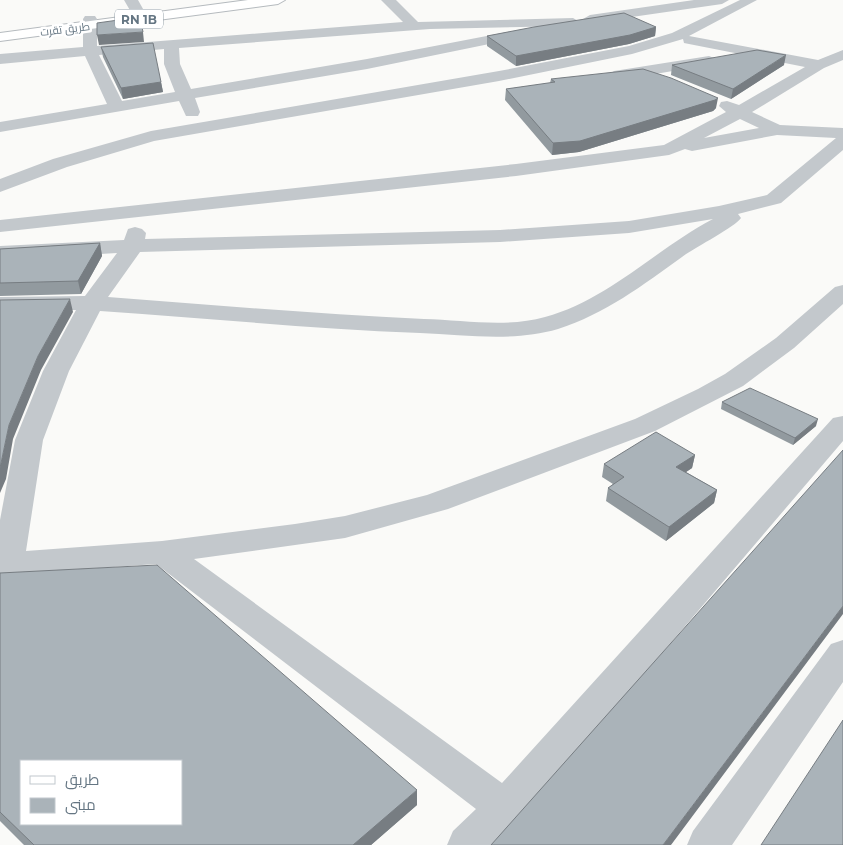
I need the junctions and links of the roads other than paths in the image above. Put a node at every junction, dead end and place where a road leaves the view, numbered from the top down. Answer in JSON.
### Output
{"nodes":[{"id":1,"x":131,"y":0,"type":"edge"},
{"id":2,"x":235,"y":0,"type":"edge"},
{"id":3,"x":278,"y":0,"type":"edge"},
{"id":4,"x":388,"y":0,"type":"edge"},
{"id":5,"x":722,"y":0,"type":"edge"},
{"id":6,"x":750,"y":0,"type":"edge"},
{"id":7,"x":611,"y":3,"type":"dead end"},
{"id":8,"x":632,"y":14,"type":"junction"},
{"id":9,"x":140,"y":16,"type":"junction"},
{"id":10,"x":573,"y":22,"type":"junction"},
{"id":11,"x":90,"y":23,"type":"junction"},
{"id":12,"x":444,"y":25,"type":"junction"},
{"id":13,"x":416,"y":27,"type":"junction"},
{"id":14,"x":0,"y":31,"type":"edge"},
{"id":15,"x":677,"y":36,"type":"junction"},
{"id":16,"x":0,"y":37,"type":"edge"},
{"id":17,"x":474,"y":43,"type":"junction"},
{"id":18,"x":171,"y":45,"type":"junction"},
{"id":19,"x":90,"y":52,"type":"junction"},
{"id":20,"x":613,"y":54,"type":"junction"},
{"id":21,"x":753,"y":54,"type":"junction"},
{"id":22,"x":843,"y":54,"type":"edge"},
{"id":23,"x":0,"y":59,"type":"edge"},
{"id":24,"x":819,"y":65,"type":"junction"},
{"id":25,"x":340,"y":68,"type":"junction"},
{"id":26,"x":645,"y":72,"type":"junction"},
{"id":27,"x":512,"y":74,"type":"junction"},
{"id":28,"x":601,"y":78,"type":"edge"},
{"id":29,"x":672,"y":83,"type":"edge"},
{"id":30,"x":541,"y":84,"type":"edge"},
{"id":31,"x":186,"y":95,"type":"junction"},
{"id":32,"x":378,"y":97,"type":"junction"},
{"id":33,"x":715,"y":101,"type":"edge"},
{"id":34,"x":117,"y":108,"type":"junction"},
{"id":35,"x":741,"y":112,"type":"junction"},
{"id":36,"x":0,"y":127,"type":"edge"},
{"id":37,"x":198,"y":128,"type":"junction"},
{"id":38,"x":777,"y":130,"type":"junction"},
{"id":39,"x":843,"y":133,"type":"edge"},
{"id":40,"x":843,"y":141,"type":"edge"},
{"id":41,"x":668,"y":150,"type":"junction"},
{"id":42,"x":0,"y":186,"type":"edge"},
{"id":43,"x":774,"y":199,"type":"junction"},
{"id":44,"x":136,"y":212,"type":"junction"},
{"id":45,"x":0,"y":226,"type":"edge"},
{"id":46,"x":134,"y":246,"type":"junction"},
{"id":47,"x":0,"y":253,"type":"edge"},
{"id":48,"x":843,"y":292,"type":"edge"},
{"id":49,"x":92,"y":303,"type":"junction"},
{"id":50,"x":0,"y":304,"type":"edge"},
{"id":51,"x":843,"y":424,"type":"edge"},
{"id":52,"x":162,"y":552,"type":"junction"},
{"id":53,"x":4,"y":564,"type":"edge"},
{"id":54,"x":843,"y":654,"type":"edge"},
{"id":55,"x":505,"y":808,"type":"junction"},
{"id":56,"x":468,"y":845,"type":"edge"},
{"id":57,"x":708,"y":845,"type":"edge"}],
"edges":[{"from":1,"to":9,"type":"street"},
{"from":2,"to":9,"type":"main road","name":"طريق تقرت","number":"RN 1B"},
{"from":3,"to":11,"type":"main road","name":"طريق تقرت","number":"RN 1B"},
{"from":4,"to":13,"type":"street"},
{"from":5,"to":8,"type":"street"},
{"from":6,"to":15,"type":"street"},
{"from":7,"to":8,"type":"street"},
{"from":8,"to":10,"type":"street"},
{"from":8,"to":15,"type":"street"},
{"from":9,"to":11,"type":"main road","name":"طريق تقرت","number":"RN 1B"},
{"from":10,"to":12,"type":"street"},
{"from":10,"to":17,"type":"street"},
{"from":11,"to":14,"type":"main road","name":"طريق تقرت","number":"RN 1B"},
{"from":11,"to":16,"type":"main road","name":"طريق تقرت","number":"RN 1B"},
{"from":11,"to":19,"type":"street"},
{"from":12,"to":13,"type":"street"},
{"from":12,"to":17,"type":"street"},
{"from":13,"to":18,"type":"street"},
{"from":15,"to":20,"type":"street"},
{"from":15,"to":21,"type":"street"},
{"from":17,"to":25,"type":"street"},
{"from":17,"to":27,"type":"street"},
{"from":18,"to":19,"type":"street"},
{"from":18,"to":31,"type":"street"},
{"from":19,"to":23,"type":"street"},
{"from":19,"to":34,"type":"street"},
{"from":20,"to":26,"type":"street"},
{"from":20,"to":27,"type":"street"},
{"from":21,"to":24,"type":"street"},
{"from":21,"to":26,"type":"street"},
{"from":22,"to":24,"type":"street"},
{"from":24,"to":35,"type":"street"},
{"from":25,"to":31,"type":"street"},
{"from":25,"to":32,"type":"street"},
{"from":26,"to":28,"type":"street"},
{"from":26,"to":29,"type":"street"},
{"from":27,"to":30,"type":"street"},
{"from":27,"to":32,"type":"street"},
{"from":31,"to":34,"type":"street"},
{"from":31,"to":37,"type":"street"},
{"from":32,"to":37,"type":"street"},
{"from":33,"to":35,"type":"street"},
{"from":34,"to":36,"type":"street"},
{"from":35,"to":38,"type":"street"},
{"from":35,"to":41,"type":"street"},
{"from":37,"to":42,"type":"street"},
{"from":38,"to":39,"type":"street"},
{"from":38,"to":41,"type":"street"},
{"from":40,"to":43,"type":"street"},
{"from":41,"to":44,"type":"street"},
{"from":43,"to":46,"type":"street"},
{"from":43,"to":49,"type":"street"},
{"from":44,"to":45,"type":"street"},
{"from":44,"to":46,"type":"street"},
{"from":46,"to":47,"type":"street"},
{"from":46,"to":49,"type":"street"},
{"from":48,"to":52,"type":"street"},
{"from":49,"to":50,"type":"street"},
{"from":49,"to":53,"type":"street"},
{"from":51,"to":55,"type":"street"},
{"from":52,"to":53,"type":"street"},
{"from":52,"to":55,"type":"street"},
{"from":54,"to":57,"type":"street"},
{"from":55,"to":56,"type":"street"}]}
